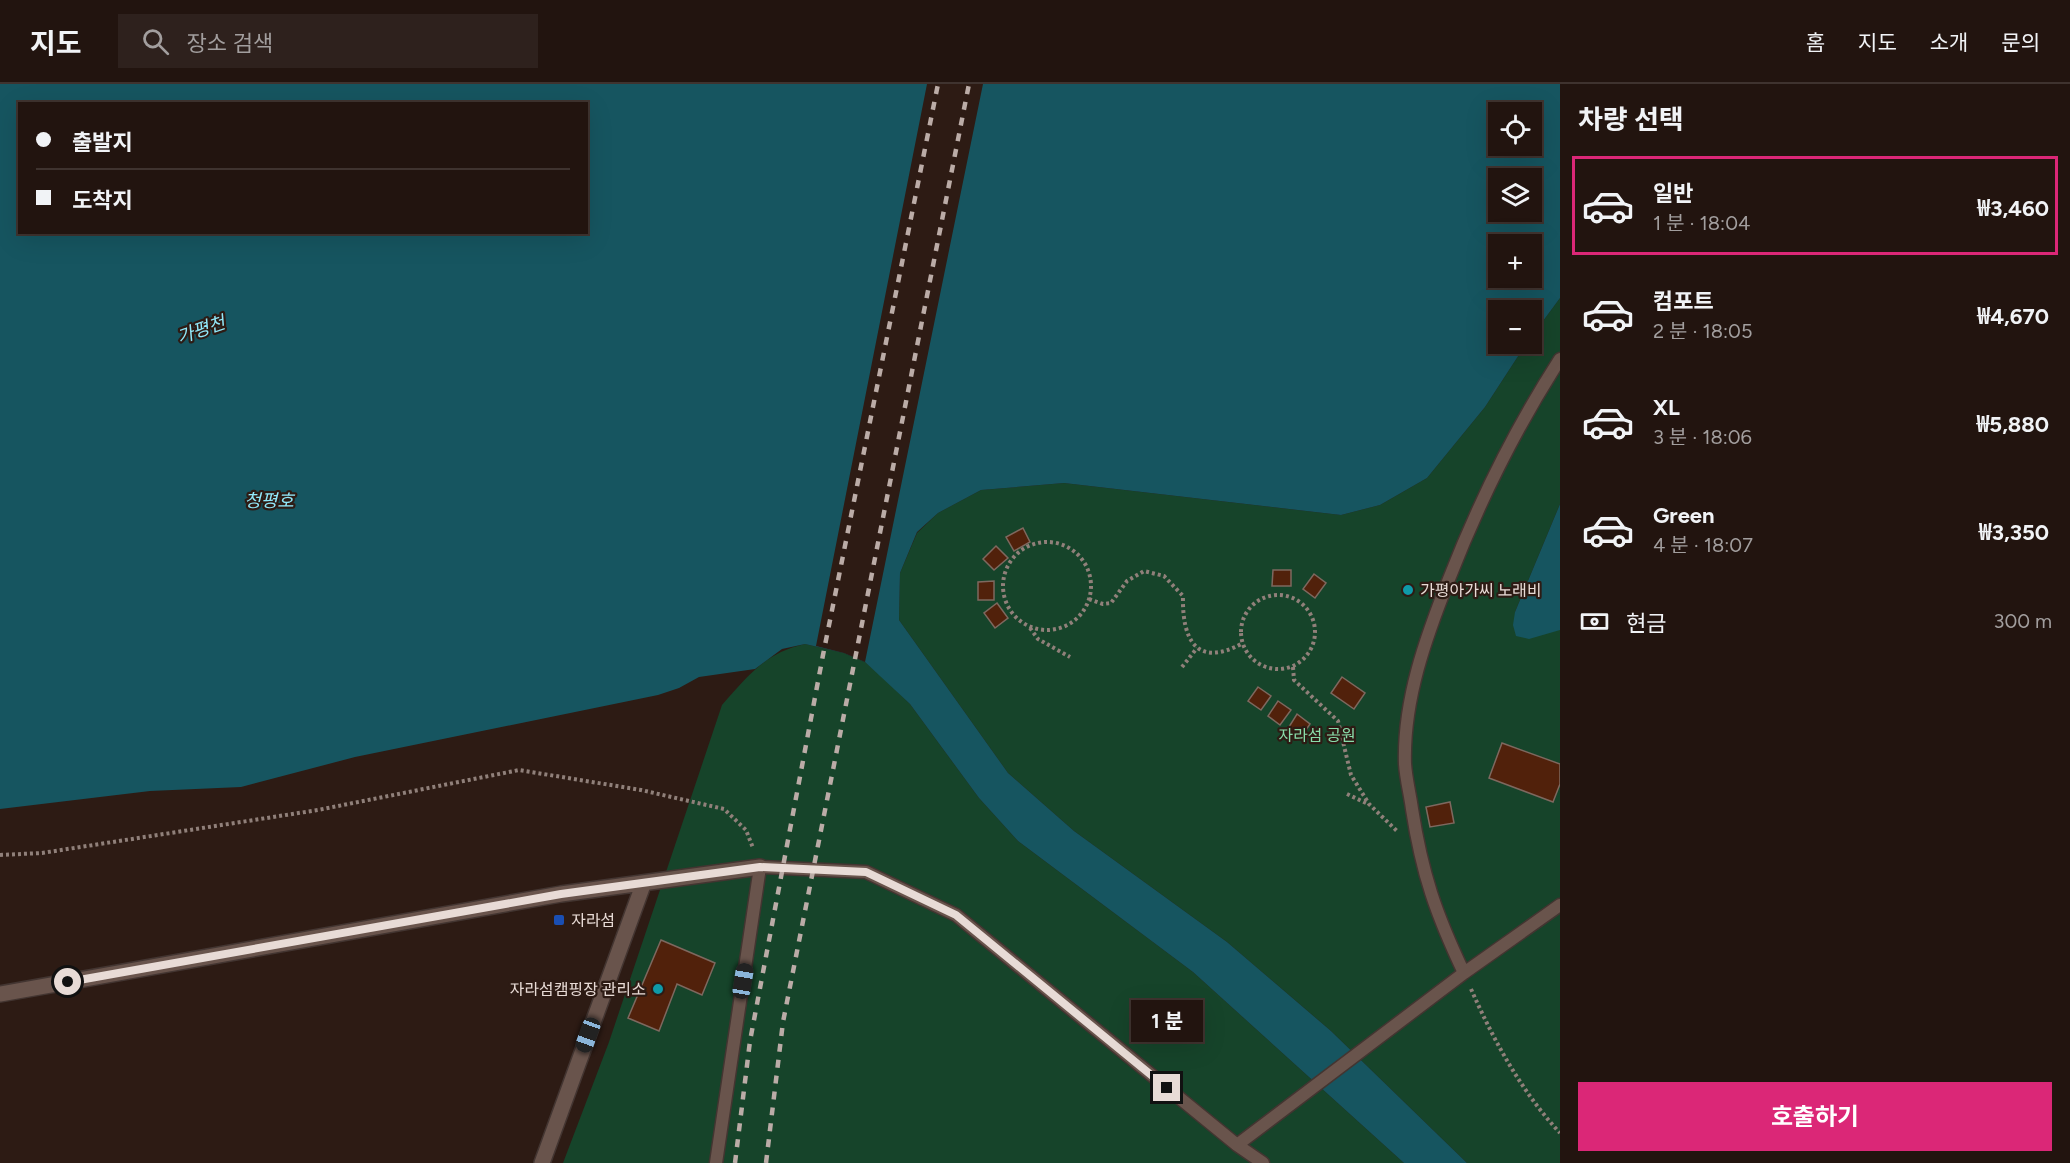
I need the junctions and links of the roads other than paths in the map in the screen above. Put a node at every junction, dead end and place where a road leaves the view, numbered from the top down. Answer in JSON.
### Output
{"nodes":[{"id":1,"x":1560,"y":359,"type":"edge"},
{"id":2,"x":760,"y":867,"type":"junction"},
{"id":3,"x":642,"y":885,"type":"junction"},
{"id":4,"x":1560,"y":905,"type":"edge"},
{"id":5,"x":1464,"y":973,"type":"junction"},
{"id":6,"x":0,"y":994,"type":"edge"},
{"id":7,"x":1237,"y":1146,"type":"junction"},
{"id":8,"x":542,"y":1163,"type":"edge"},
{"id":9,"x":716,"y":1163,"type":"edge"},
{"id":10,"x":1263,"y":1163,"type":"edge"}],
"edges":[{"from":1,"to":5,"type":"lane"},
{"from":2,"to":3,"type":"street"},
{"from":2,"to":7,"type":"lane"},
{"from":2,"to":9,"type":"lane"},
{"from":3,"to":6,"type":"street"},
{"from":3,"to":8,"type":"street"},
{"from":4,"to":5,"type":"lane"},
{"from":5,"to":7,"type":"lane"},
{"from":7,"to":10,"type":"lane"}]}
